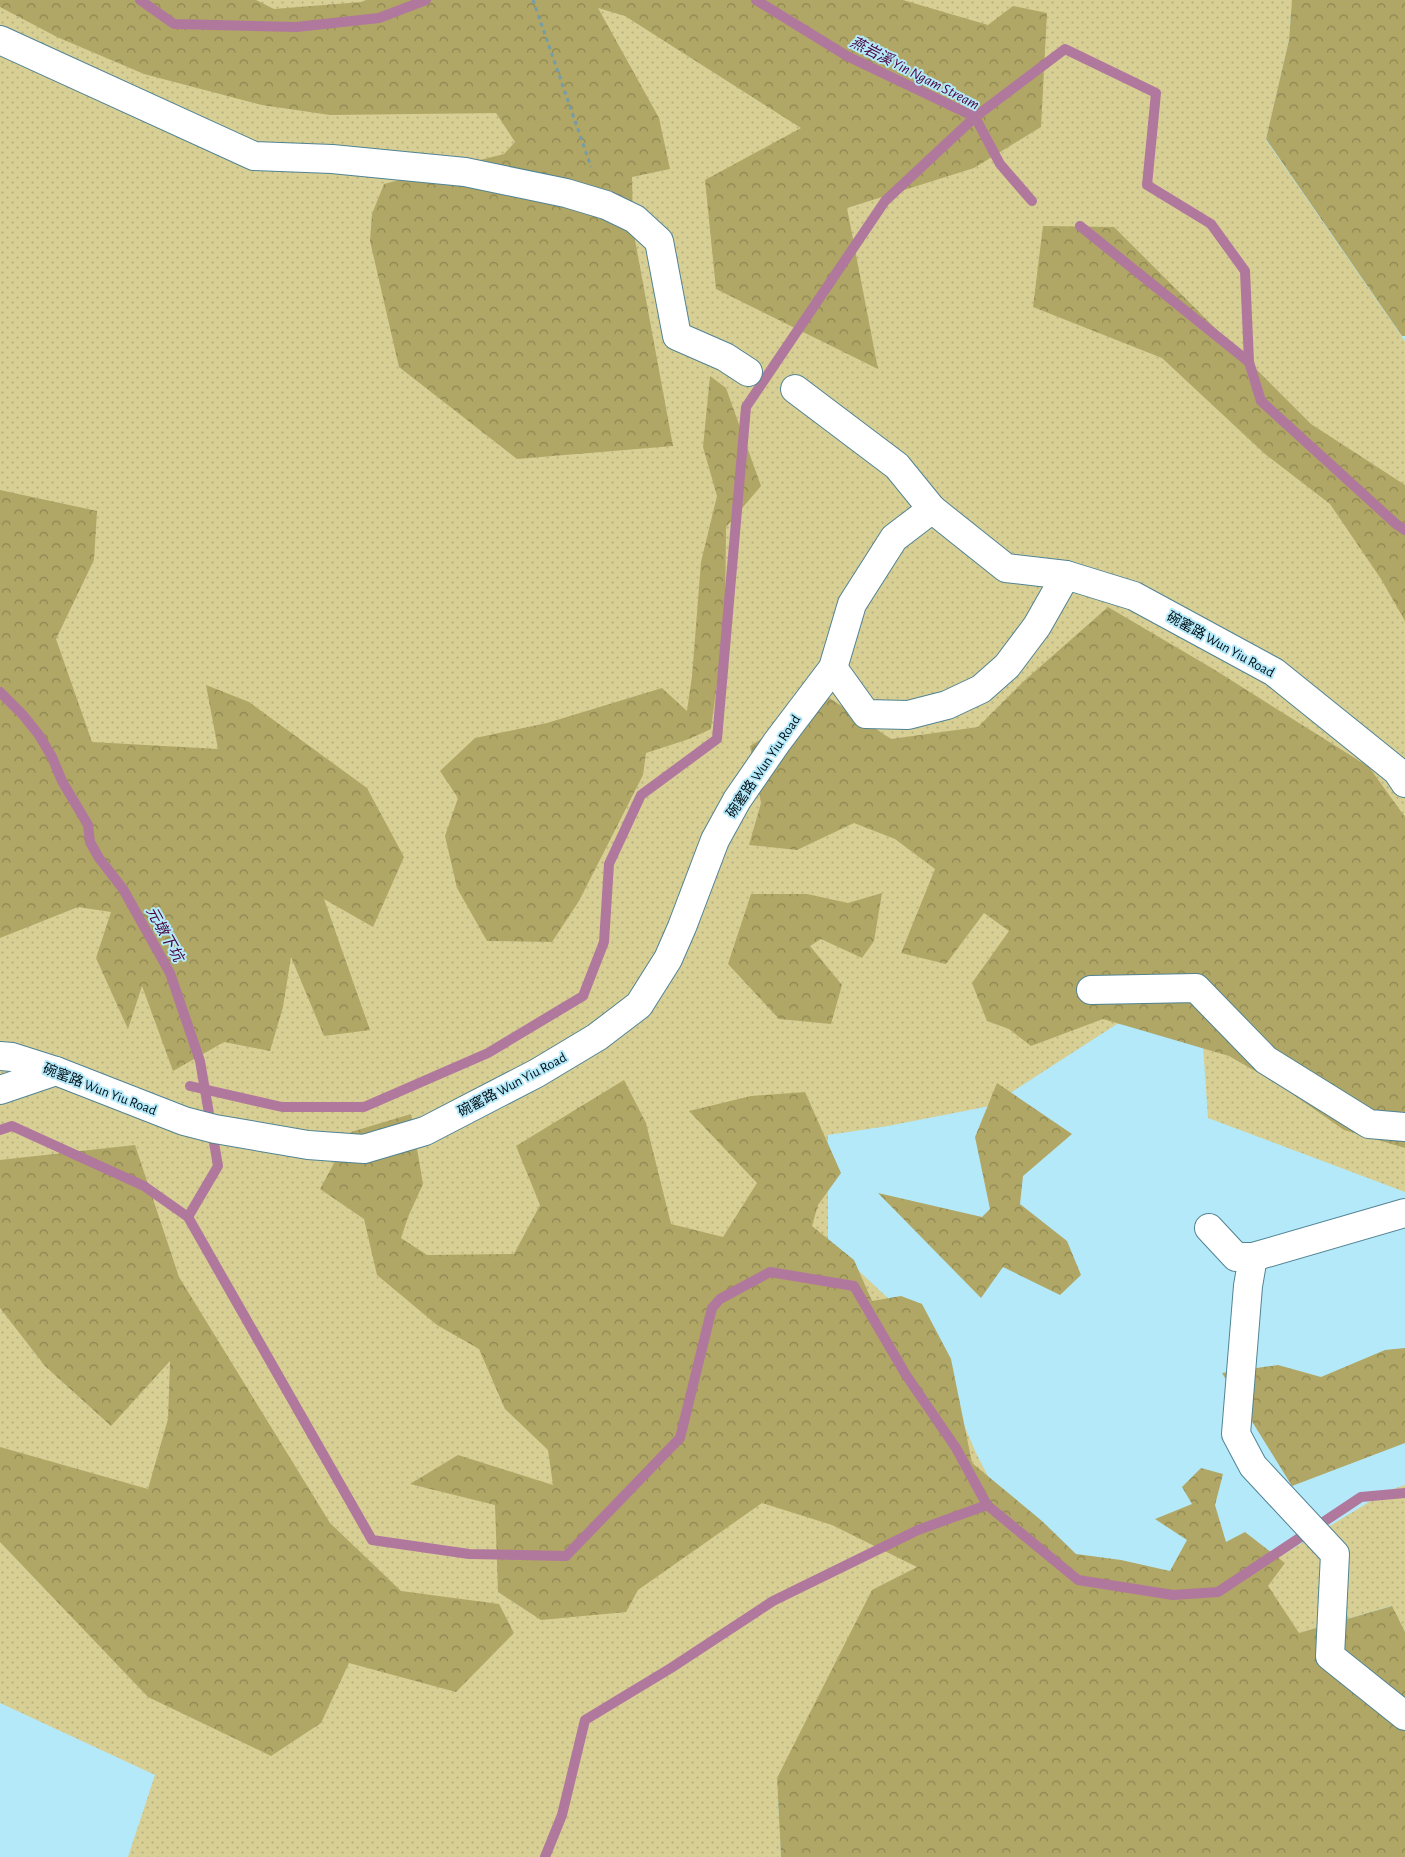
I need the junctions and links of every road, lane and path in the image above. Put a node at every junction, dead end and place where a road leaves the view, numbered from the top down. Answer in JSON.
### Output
{"nodes":[{"id":1,"x":533,"y":0,"type":"edge"},
{"id":2,"x":0,"y":40,"type":"edge"},
{"id":3,"x":606,"y":205,"type":"junction"},
{"id":4,"x":748,"y":372,"type":"dead end"},
{"id":5,"x":795,"y":388,"type":"dead end"},
{"id":6,"x":932,"y":509,"type":"junction"},
{"id":7,"x":1066,"y":575,"type":"junction"},
{"id":8,"x":833,"y":668,"type":"junction"},
{"id":9,"x":1405,"y":782,"type":"edge"},
{"id":10,"x":1091,"y":990,"type":"dead end"},
{"id":11,"x":0,"y":1056,"type":"edge"},
{"id":12,"x":56,"y":1071,"type":"junction"},
{"id":13,"x":0,"y":1090,"type":"edge"},
{"id":14,"x":1405,"y":1126,"type":"edge"},
{"id":15,"x":1405,"y":1214,"type":"edge"},
{"id":16,"x":1209,"y":1228,"type":"dead end"},
{"id":17,"x":1253,"y":1257,"type":"junction"},
{"id":18,"x":1405,"y":1716,"type":"edge"}],
"edges":[{"from":1,"to":3,"type":"path"},
{"from":2,"to":3,"type":"street"},
{"from":3,"to":4,"type":"street"},
{"from":5,"to":6,"type":"street"},
{"from":6,"to":7,"type":"street","name":"碗窰路 Wun Yiu Road"},
{"from":6,"to":8,"type":"street","name":"碗窰路 Wun Yiu Road"},
{"from":7,"to":8,"type":"street"},
{"from":7,"to":9,"type":"street","name":"碗窰路 Wun Yiu Road"},
{"from":8,"to":12,"type":"street","name":"碗窰路 Wun Yiu Road"},
{"from":10,"to":14,"type":"street"},
{"from":11,"to":12,"type":"street","name":"碗窰路 Wun Yiu Road"},
{"from":12,"to":13,"type":"street"},
{"from":15,"to":17,"type":"street"},
{"from":16,"to":17,"type":"street"},
{"from":17,"to":18,"type":"street"}]}
